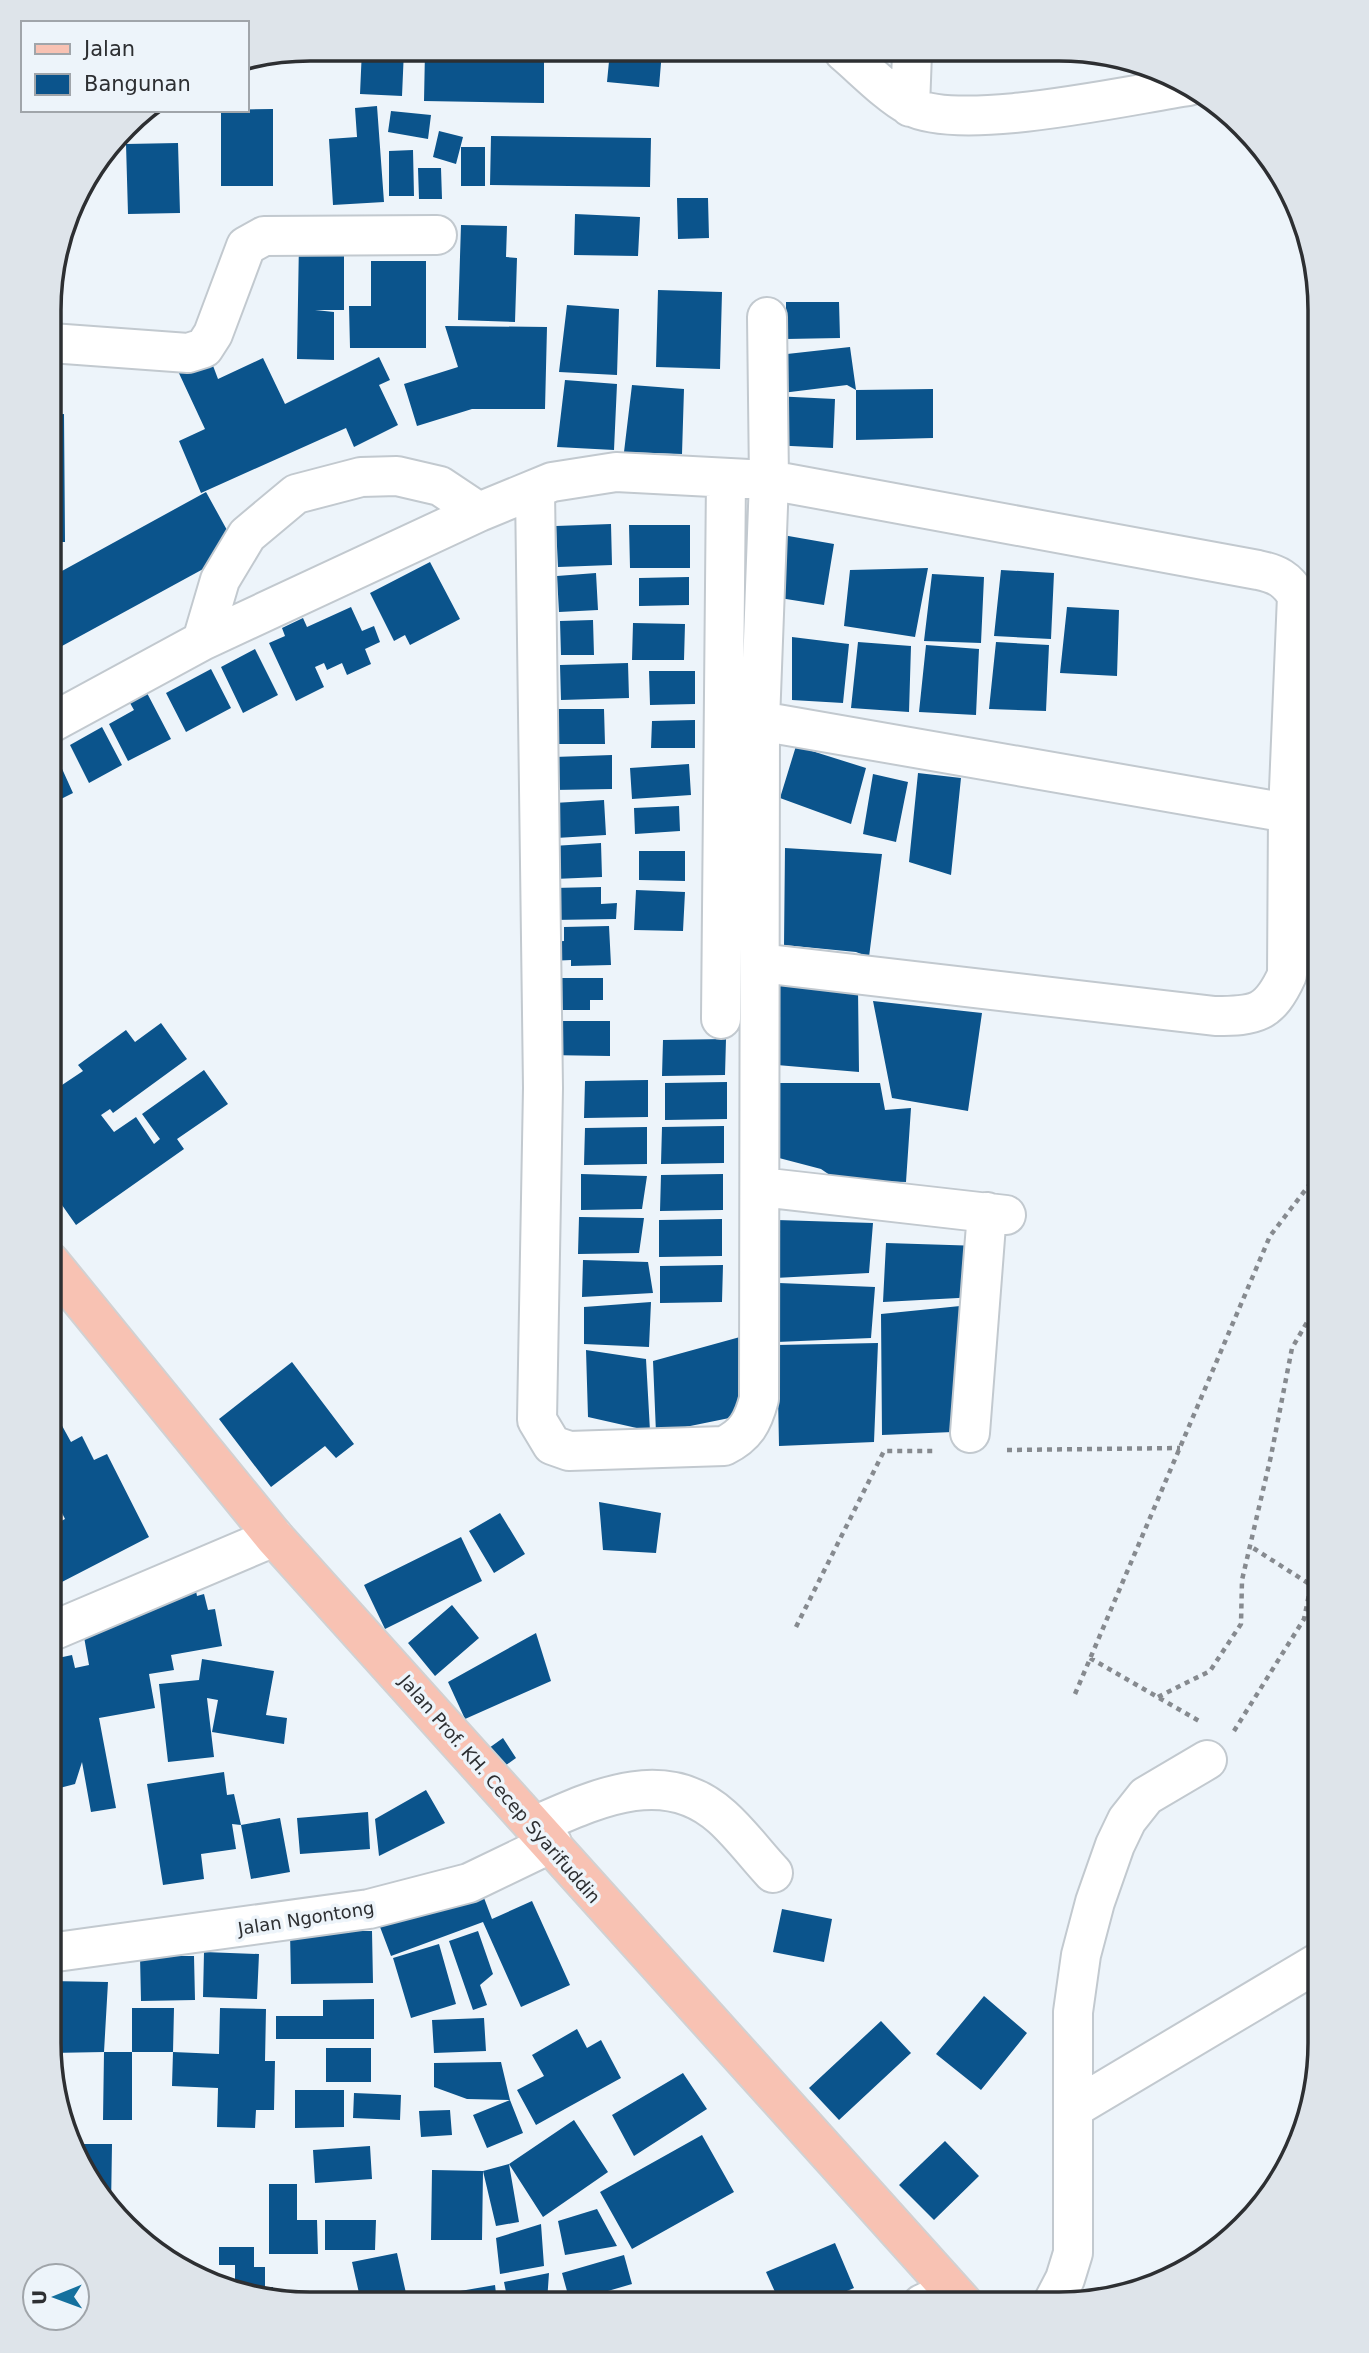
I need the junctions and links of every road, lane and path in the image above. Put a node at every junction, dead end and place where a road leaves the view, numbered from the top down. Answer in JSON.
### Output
{"nodes":[{"id":1,"x":855,"y":61,"type":"edge"},
{"id":2,"x":912,"y":61,"type":"edge"},
{"id":3,"x":1172,"y":89,"type":"edge"},
{"id":4,"x":910,"y":107,"type":"junction"},
{"id":5,"x":437,"y":235,"type":"dead end"},
{"id":6,"x":767,"y":317,"type":"dead end"},
{"id":7,"x":61,"y":344,"type":"edge"},
{"id":8,"x":726,"y":478,"type":"junction"},
{"id":9,"x":768,"y":480,"type":"junction"},
{"id":10,"x":535,"y":490,"type":"junction"},
{"id":11,"x":479,"y":512,"type":"junction"},
{"id":12,"x":202,"y":640,"type":"junction"},
{"id":13,"x":61,"y":718,"type":"edge"},
{"id":14,"x":760,"y":721,"type":"junction"},
{"id":15,"x":1288,"y":813,"type":"junction"},
{"id":16,"x":760,"y":962,"type":"junction"},
{"id":17,"x":721,"y":1019,"type":"dead end"},
{"id":18,"x":760,"y":1187,"type":"junction"},
{"id":19,"x":1308,"y":1187,"type":"edge"},
{"id":20,"x":61,"y":1276,"type":"edge"},
{"id":21,"x":1308,"y":1321,"type":"edge"},
{"id":22,"x":954,"y":1442,"type":"joint"},
{"id":23,"x":1180,"y":1448,"type":"junction"},
{"id":24,"x":1005,"y":1450,"type":"dead end"},
{"id":25,"x":274,"y":1537,"type":"junction"},
{"id":26,"x":1250,"y":1546,"type":"junction"},
{"id":27,"x":1308,"y":1583,"type":"edge"},
{"id":28,"x":1308,"y":1600,"type":"edge"},
{"id":29,"x":61,"y":1627,"type":"edge"},
{"id":30,"x":796,"y":1627,"type":"dead end"},
{"id":31,"x":1090,"y":1658,"type":"junction"},
{"id":32,"x":1075,"y":1694,"type":"dead end"},
{"id":33,"x":1158,"y":1697,"type":"junction"},
{"id":34,"x":1214,"y":1741,"type":"junction"},
{"id":35,"x":544,"y":1834,"type":"junction"},
{"id":36,"x":773,"y":1873,"type":"dead end"},
{"id":37,"x":61,"y":1951,"type":"edge"},
{"id":38,"x":1308,"y":1969,"type":"edge"},
{"id":39,"x":1074,"y":2108,"type":"junction"},
{"id":40,"x":939,"y":2292,"type":"edge"},
{"id":41,"x":1058,"y":2292,"type":"edge"}],
"edges":[{"from":1,"to":4,"type":"street"},
{"from":2,"to":4,"type":"street"},
{"from":3,"to":4,"type":"street"},
{"from":5,"to":7,"type":"street"},
{"from":6,"to":9,"type":"street"},
{"from":8,"to":9,"type":"street"},
{"from":8,"to":10,"type":"street"},
{"from":8,"to":17,"type":"street"},
{"from":9,"to":14,"type":"street"},
{"from":9,"to":15,"type":"street"},
{"from":10,"to":11,"type":"street"},
{"from":10,"to":18,"type":"street"},
{"from":11,"to":12,"type":"street"},
{"from":11,"to":12,"type":"street"},
{"from":12,"to":13,"type":"street"},
{"from":14,"to":15,"type":"street"},
{"from":14,"to":16,"type":"street"},
{"from":15,"to":16,"type":"street"},
{"from":16,"to":18,"type":"street"},
{"from":18,"to":22,"type":"street"},
{"from":19,"to":23,"type":"path"},
{"from":20,"to":25,"type":"main road","name":"Jalan Prof. KH. Cecep Syarifuddin"},
{"from":21,"to":26,"type":"path"},
{"from":22,"to":30,"type":"path"},
{"from":23,"to":24,"type":"path"},
{"from":23,"to":31,"type":"path"},
{"from":25,"to":29,"type":"street"},
{"from":25,"to":35,"type":"main road","name":"Jalan Prof. KH. Cecep Syarifuddin"},
{"from":26,"to":27,"type":"path"},
{"from":26,"to":33,"type":"path"},
{"from":28,"to":34,"type":"path"},
{"from":31,"to":32,"type":"path"},
{"from":31,"to":33,"type":"path"},
{"from":33,"to":34,"type":"path"},
{"from":34,"to":39,"type":"street"},
{"from":35,"to":36,"type":"street","name":"Jalan Ngontong"},
{"from":35,"to":37,"type":"street","name":"Jalan Ngontong"},
{"from":35,"to":40,"type":"main road","name":"Jalan Prof. KH. Cecep Syarifuddin"},
{"from":38,"to":39,"type":"street"},
{"from":39,"to":41,"type":"street"}]}
